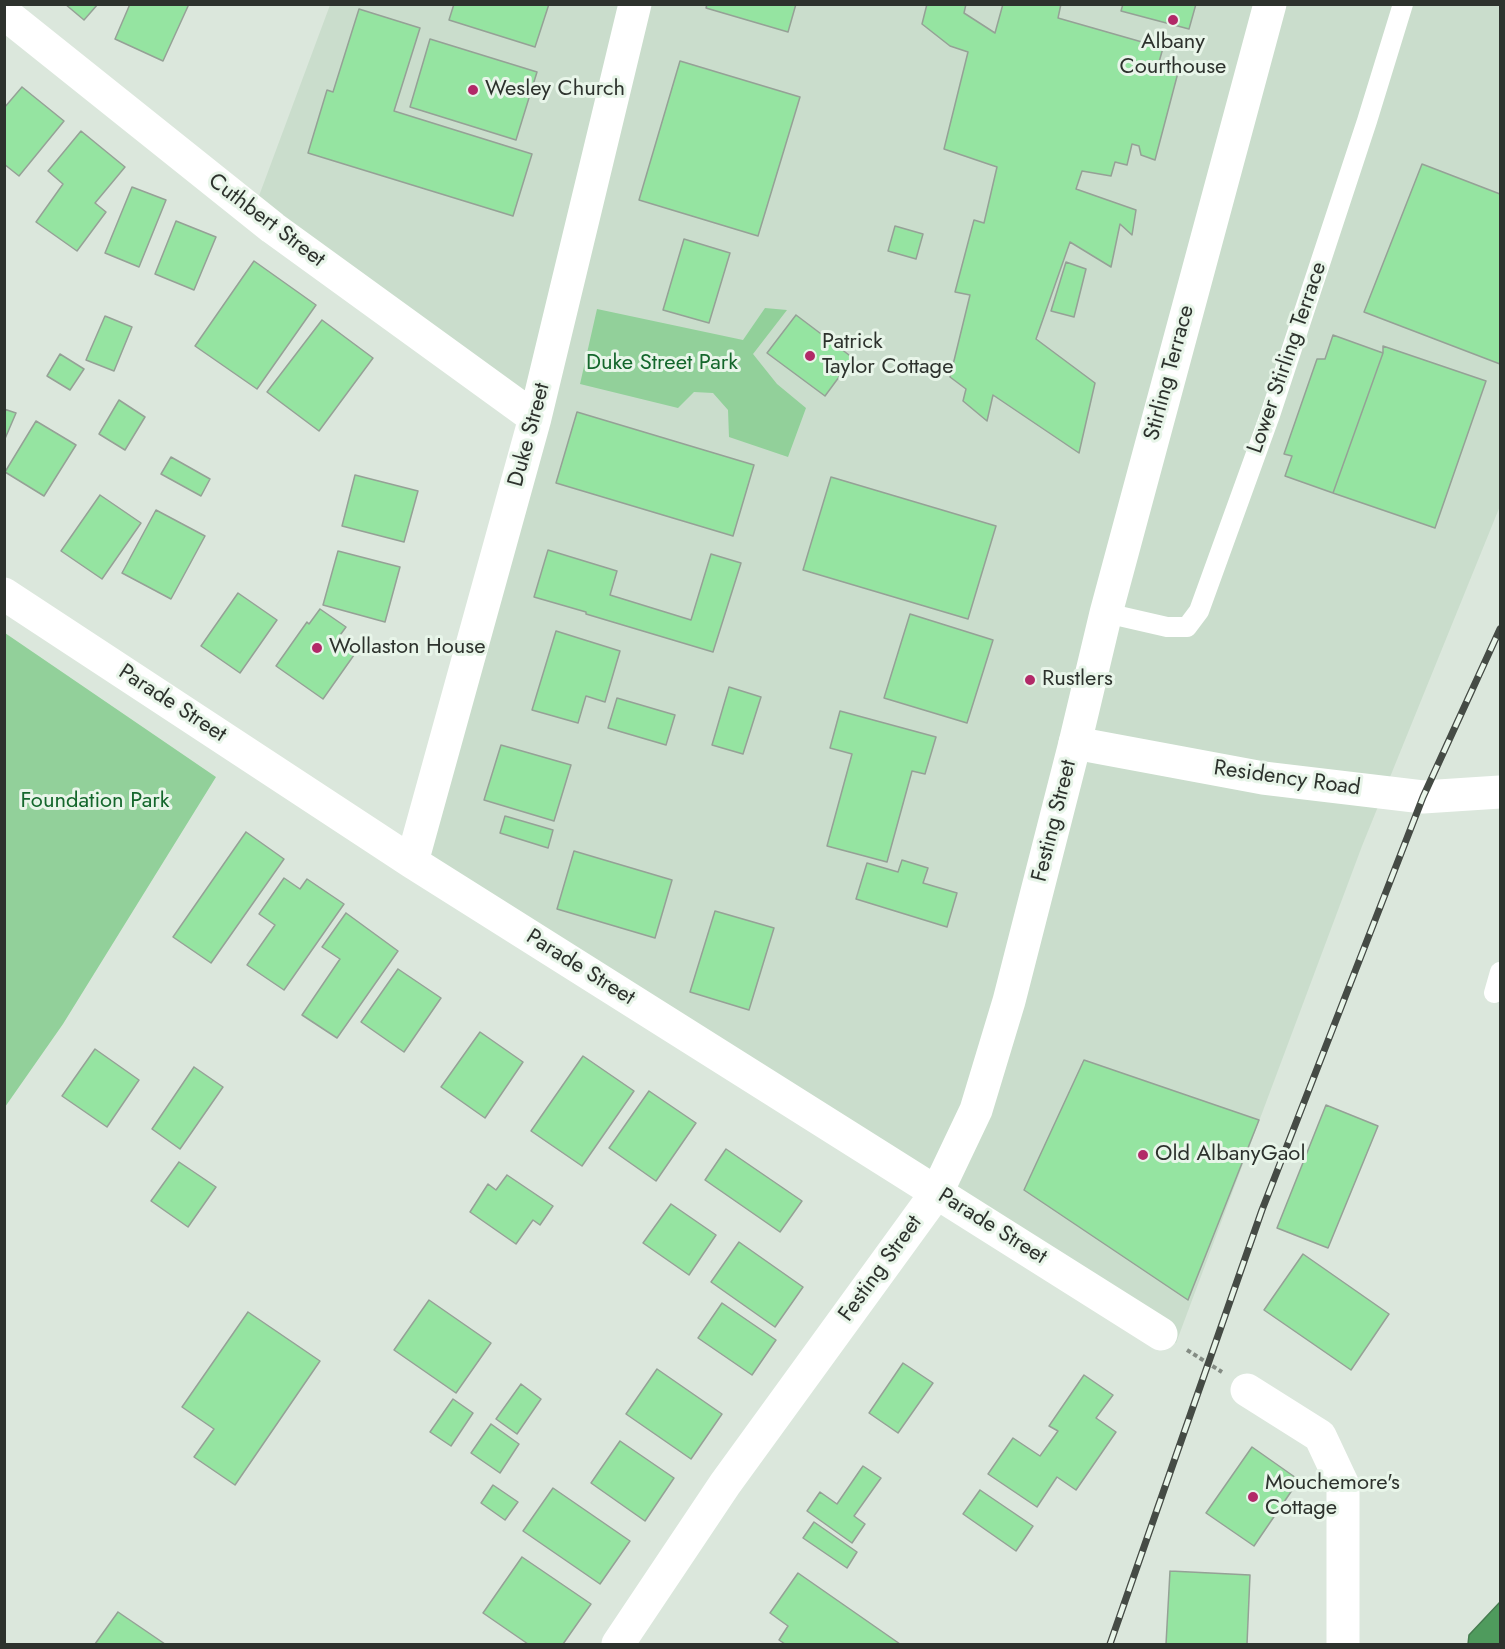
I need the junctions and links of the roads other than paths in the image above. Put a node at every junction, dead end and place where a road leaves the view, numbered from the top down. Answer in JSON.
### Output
{"nodes":[{"id":1,"x":635,"y":4,"type":"edge"},
{"id":2,"x":1270,"y":4,"type":"edge"},
{"id":3,"x":1403,"y":4,"type":"edge"},
{"id":4,"x":4,"y":13,"type":"edge"},
{"id":5,"x":535,"y":418,"type":"junction"},
{"id":6,"x":4,"y":594,"type":"edge"},
{"id":7,"x":1106,"y":613,"type":"junction"},
{"id":8,"x":1075,"y":743,"type":"junction"},
{"id":9,"x":1500,"y":792,"type":"edge"},
{"id":10,"x":412,"y":862,"type":"junction"},
{"id":11,"x":1500,"y":972,"type":"edge"},
{"id":12,"x":1494,"y":993,"type":"dead end"},
{"id":13,"x":937,"y":1192,"type":"junction"},
{"id":14,"x":1161,"y":1334,"type":"road end"},
{"id":15,"x":1247,"y":1390,"type":"road end"},
{"id":16,"x":618,"y":1644,"type":"edge"},
{"id":17,"x":1343,"y":1644,"type":"edge"}],
"edges":[{"from":1,"to":5,"type":"street","name":"Duke Street"},
{"from":2,"to":7,"type":"street","name":"Stirling Terrace"},
{"from":3,"to":7,"type":"lane","name":"Lower Stirling Terrace"},
{"from":4,"to":5,"type":"street","name":"Cuthbert Street"},
{"from":5,"to":10,"type":"street","name":"Duke Street"},
{"from":6,"to":10,"type":"street","name":"Parade Street"},
{"from":7,"to":8,"type":"street","name":"Stirling Terrace"},
{"from":8,"to":9,"type":"street","name":"Residency Road"},
{"from":8,"to":13,"type":"street","name":"Festing Street"},
{"from":10,"to":13,"type":"street","name":"Parade Street"},
{"from":11,"to":12,"type":"lane"},
{"from":13,"to":14,"type":"street","name":"Parade Street"},
{"from":13,"to":16,"type":"street","name":"Festing Street"},
{"from":15,"to":17,"type":"street"}]}
